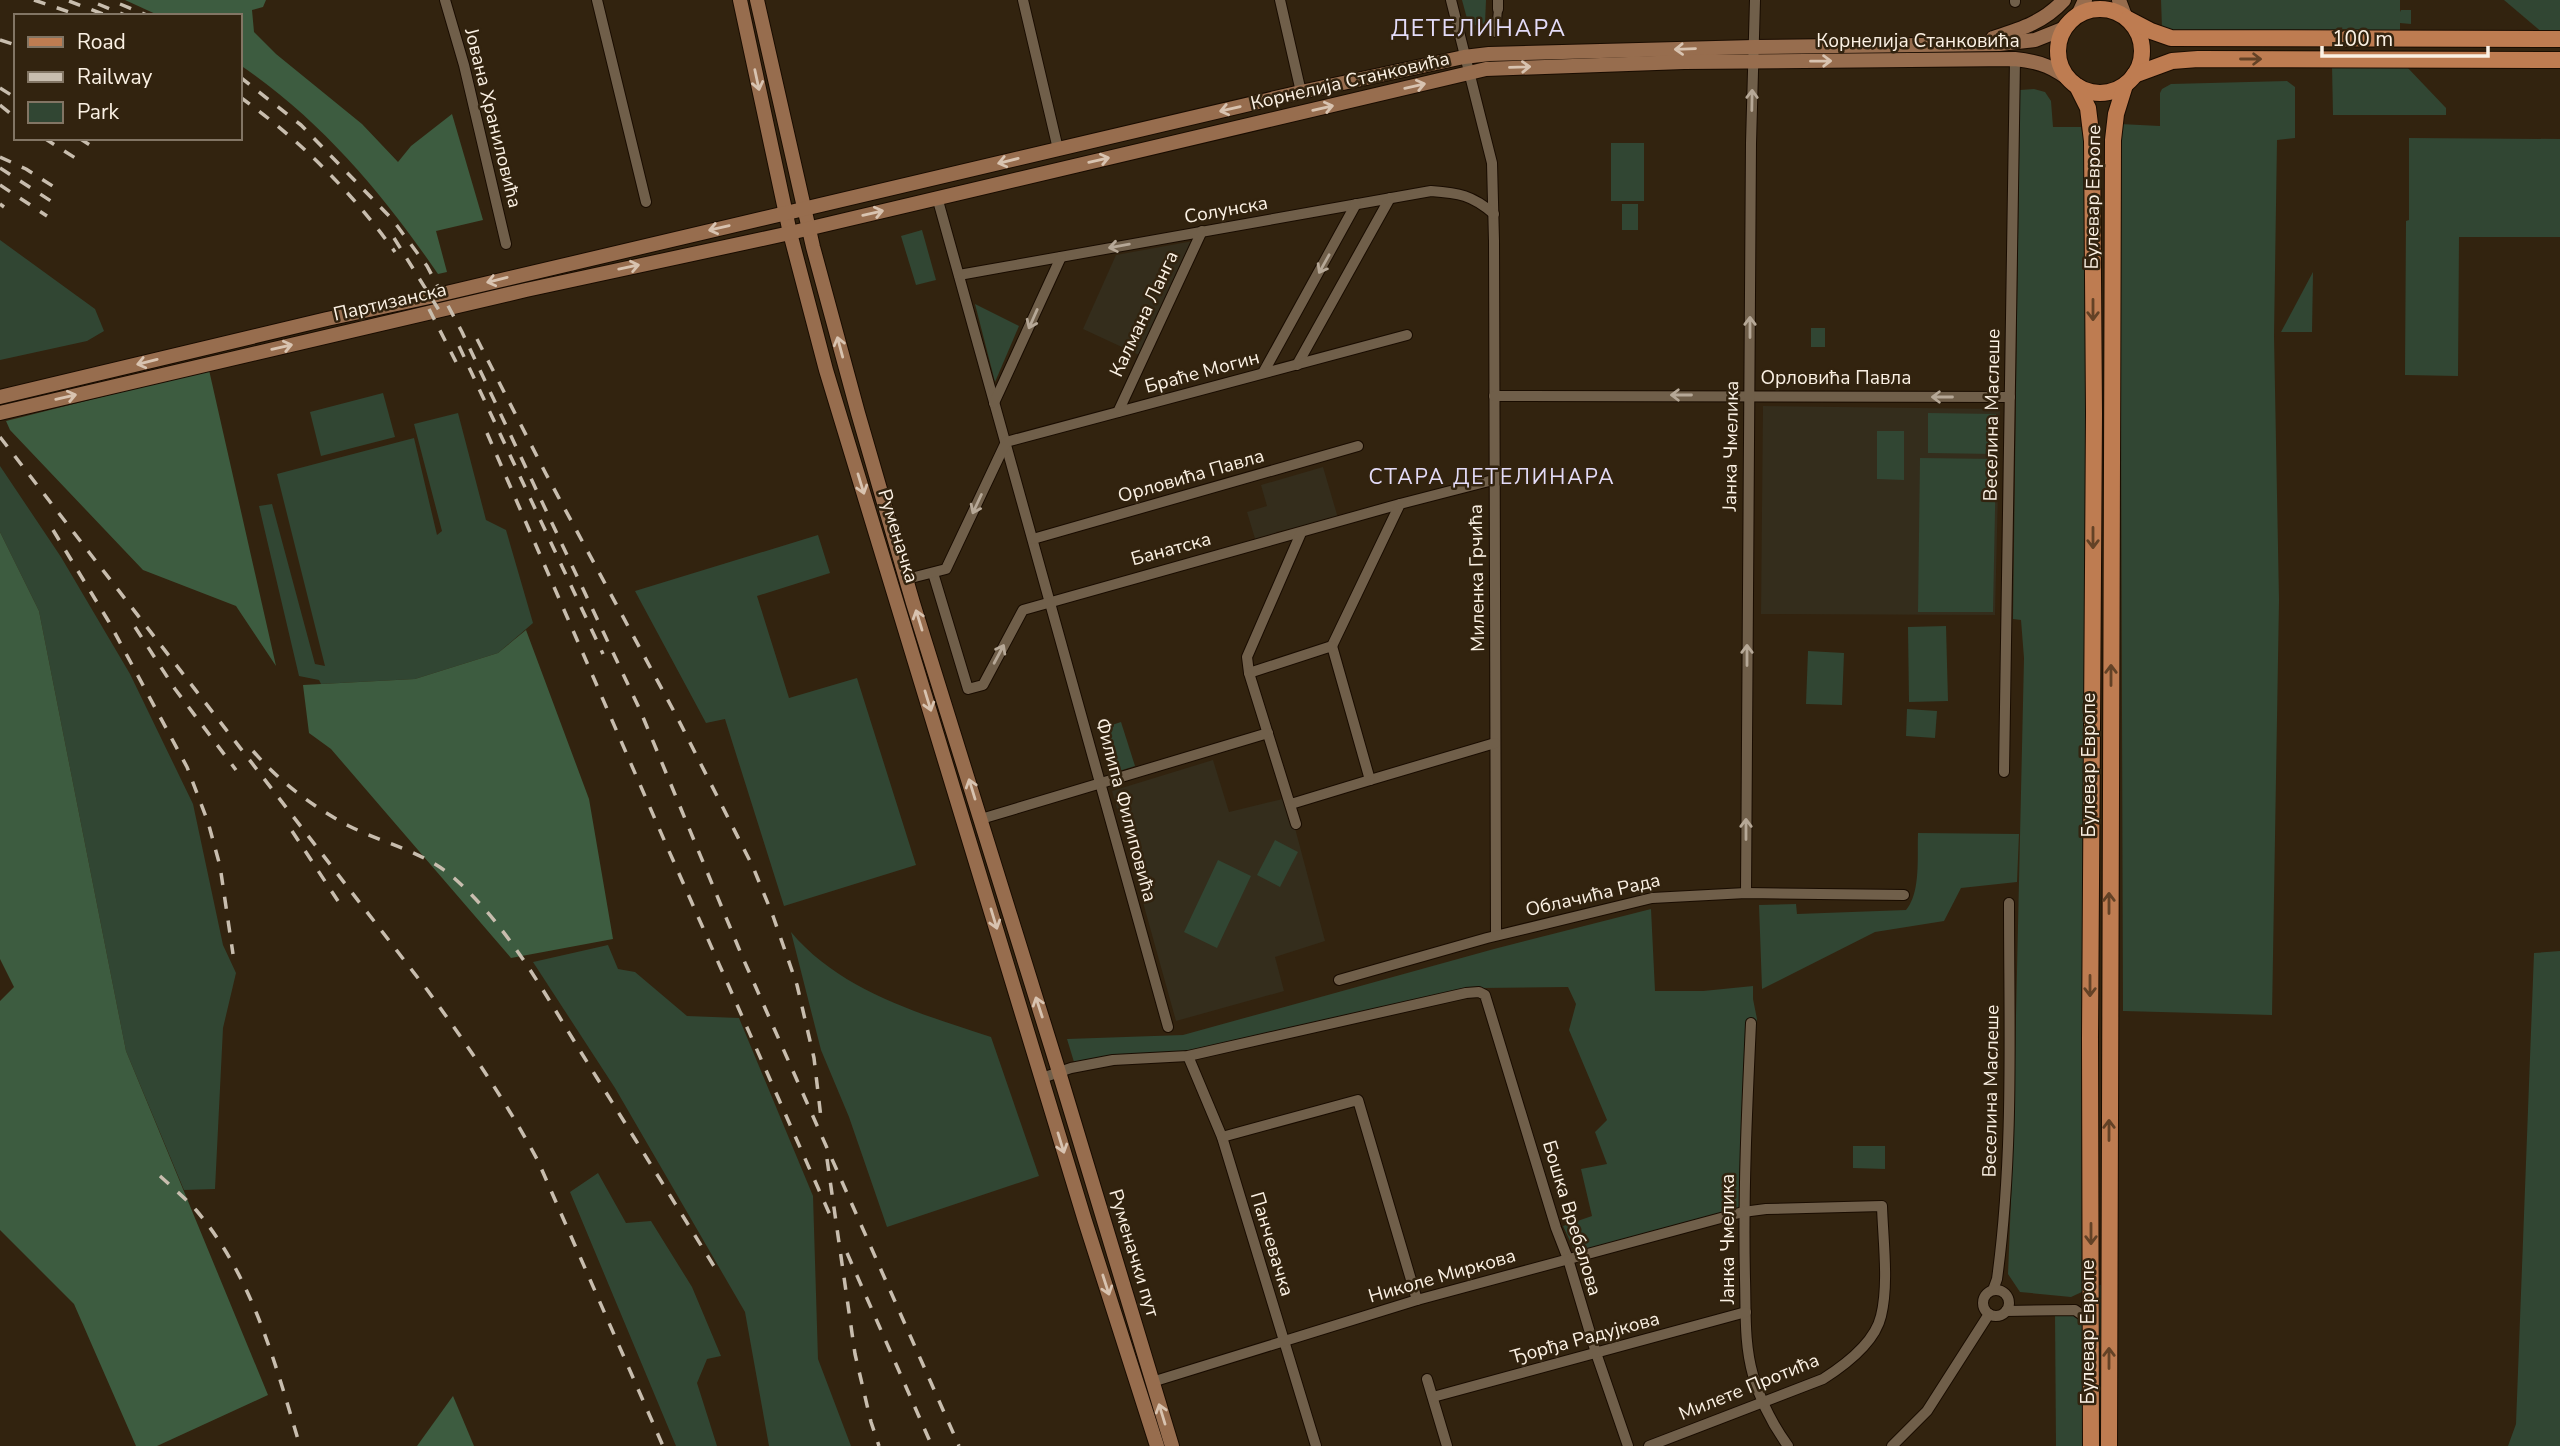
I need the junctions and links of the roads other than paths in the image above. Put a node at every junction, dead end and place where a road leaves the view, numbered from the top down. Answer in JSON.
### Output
{"nodes":[{"id":1,"x":445,"y":0,"type":"edge"},
{"id":2,"x":597,"y":0,"type":"edge"},
{"id":3,"x":740,"y":0,"type":"edge"},
{"id":4,"x":757,"y":0,"type":"edge"},
{"id":5,"x":1023,"y":0,"type":"edge"},
{"id":6,"x":1280,"y":0,"type":"edge"},
{"id":7,"x":1451,"y":0,"type":"edge"},
{"id":8,"x":1755,"y":0,"type":"edge"},
{"id":9,"x":2064,"y":0,"type":"edge"},
{"id":10,"x":2119,"y":0,"type":"edge"},
{"id":11,"x":1498,"y":4,"type":"edge"},
{"id":12,"x":2081,"y":8,"type":"edge"},
{"id":13,"x":2126,"y":18,"type":"junction"},
{"id":14,"x":2065,"y":28,"type":"junction"},
{"id":15,"x":1496,"y":33,"type":"dead end"},
{"id":16,"x":2560,"y":39,"type":"edge"},
{"id":17,"x":1972,"y":45,"type":"junction"},
{"id":18,"x":1753,"y":54,"type":"junction"},
{"id":19,"x":1464,"y":57,"type":"junction"},
{"id":20,"x":2015,"y":59,"type":"junction"},
{"id":21,"x":2560,"y":60,"type":"edge"},
{"id":22,"x":1468,"y":72,"type":"junction"},
{"id":23,"x":2129,"y":80,"type":"junction"},
{"id":24,"x":2076,"y":85,"type":"junction"},
{"id":25,"x":1301,"y":92,"type":"junction"},
{"id":26,"x":1058,"y":149,"type":"junction"},
{"id":27,"x":937,"y":197,"type":"junction"},
{"id":28,"x":1390,"y":198,"type":"junction"},
{"id":29,"x":646,"y":202,"type":"dead end"},
{"id":30,"x":1356,"y":204,"type":"junction"},
{"id":31,"x":804,"y":208,"type":"junction"},
{"id":32,"x":785,"y":213,"type":"junction"},
{"id":33,"x":1494,"y":214,"type":"junction"},
{"id":34,"x":808,"y":228,"type":"junction"},
{"id":35,"x":1202,"y":232,"type":"junction"},
{"id":36,"x":790,"y":233,"type":"junction"},
{"id":37,"x":506,"y":244,"type":"dead end"},
{"id":38,"x":1061,"y":257,"type":"junction"},
{"id":39,"x":959,"y":275,"type":"junction"},
{"id":40,"x":1407,"y":335,"type":"dead end"},
{"id":41,"x":1297,"y":365,"type":"junction"},
{"id":42,"x":1263,"y":373,"type":"junction"},
{"id":43,"x":1749,"y":395,"type":"junction"},
{"id":44,"x":1494,"y":396,"type":"junction"},
{"id":45,"x":0,"y":397,"type":"edge"},
{"id":46,"x":2010,"y":397,"type":"junction"},
{"id":47,"x":994,"y":403,"type":"junction"},
{"id":48,"x":0,"y":412,"type":"edge"},
{"id":49,"x":1118,"y":412,"type":"junction"},
{"id":50,"x":1006,"y":442,"type":"junction"},
{"id":51,"x":1358,"y":446,"type":"dead end"},
{"id":52,"x":1493,"y":480,"type":"junction"},
{"id":53,"x":1400,"y":504,"type":"junction"},
{"id":54,"x":1301,"y":533,"type":"junction"},
{"id":55,"x":1033,"y":539,"type":"junction"},
{"id":56,"x":933,"y":573,"type":"junction"},
{"id":57,"x":907,"y":579,"type":"junction"},
{"id":58,"x":1051,"y":601,"type":"junction"},
{"id":59,"x":1332,"y":646,"type":"junction"},
{"id":60,"x":1249,"y":673,"type":"junction"},
{"id":61,"x":1268,"y":733,"type":"junction"},
{"id":62,"x":1495,"y":743,"type":"junction"},
{"id":63,"x":2004,"y":772,"type":"dead end"},
{"id":64,"x":1370,"y":780,"type":"junction"},
{"id":65,"x":1101,"y":784,"type":"junction"},
{"id":66,"x":1291,"y":804,"type":"junction"},
{"id":67,"x":981,"y":820,"type":"junction"},
{"id":68,"x":1296,"y":824,"type":"dead end"},
{"id":69,"x":1746,"y":893,"type":"junction"},
{"id":70,"x":1903,"y":895,"type":"dead end"},
{"id":71,"x":2009,"y":903,"type":"dead end"},
{"id":72,"x":1496,"y":935,"type":"junction"},
{"id":73,"x":1339,"y":979,"type":"dead end"},
{"id":74,"x":1751,"y":1023,"type":"dead end"},
{"id":75,"x":1168,"y":1027,"type":"dead end"},
{"id":76,"x":1188,"y":1056,"type":"junction"},
{"id":77,"x":1059,"y":1072,"type":"junction"},
{"id":78,"x":1042,"y":1078,"type":"junction"},
{"id":79,"x":1222,"y":1137,"type":"junction"},
{"id":80,"x":1743,"y":1212,"type":"junction"},
{"id":81,"x":1567,"y":1259,"type":"junction"},
{"id":82,"x":1996,"y":1286,"type":"junction"},
{"id":83,"x":2092,"y":1291,"type":"junction"},
{"id":84,"x":1417,"y":1300,"type":"junction"},
{"id":85,"x":2010,"y":1308,"type":"junction"},
{"id":86,"x":2075,"y":1310,"type":"junction"},
{"id":87,"x":1746,"y":1312,"type":"junction"},
{"id":88,"x":1989,"y":1314,"type":"junction"},
{"id":89,"x":2092,"y":1322,"type":"junction"},
{"id":90,"x":1283,"y":1340,"type":"junction"},
{"id":91,"x":1596,"y":1353,"type":"junction"},
{"id":92,"x":1427,"y":1379,"type":"dead end"},
{"id":93,"x":1152,"y":1382,"type":"junction"},
{"id":94,"x":1433,"y":1397,"type":"junction"},
{"id":95,"x":1763,"y":1402,"type":"junction"},
{"id":96,"x":1157,"y":1446,"type":"edge"},
{"id":97,"x":1172,"y":1446,"type":"edge"},
{"id":98,"x":1316,"y":1446,"type":"edge"},
{"id":99,"x":1447,"y":1446,"type":"edge"},
{"id":100,"x":1628,"y":1446,"type":"edge"},
{"id":101,"x":1648,"y":1446,"type":"edge"},
{"id":102,"x":1788,"y":1446,"type":"edge"},
{"id":103,"x":1892,"y":1446,"type":"edge"},
{"id":104,"x":2091,"y":1446,"type":"edge"},
{"id":105,"x":2109,"y":1446,"type":"edge"}],
"edges":[{"from":1,"to":37,"type":"street","name":"Јована Храниловића"},
{"from":2,"to":29,"type":"street"},
{"from":3,"to":32,"type":"main road","name":"Руменачка","one_way":true},
{"from":4,"to":31,"type":"main road","name":"Руменачка"},
{"from":5,"to":26,"type":"street"},
{"from":6,"to":25,"type":"street"},
{"from":7,"to":19,"type":"street","name":"Миленка Грчића"},
{"from":8,"to":18,"type":"street","name":"Јанка Чмелика"},
{"from":9,"to":17,"type":"main road"},
{"from":10,"to":13,"type":"main road"},
{"from":11,"to":15,"type":"street"},
{"from":12,"to":13,"type":"main road"},
{"from":12,"to":14,"type":"main road"},
{"from":13,"to":16,"type":"main road"},
{"from":13,"to":23,"type":"main road"},
{"from":14,"to":17,"type":"main road","name":"Корнелија Станковића"},
{"from":14,"to":24,"type":"main road"},
{"from":17,"to":18,"type":"main road","name":"Корнелија Станковића"},
{"from":18,"to":19,"type":"main road","name":"Корнелија Станковића","one_way":true},
{"from":18,"to":20,"type":"main road","name":"Корнелија Станковића","one_way":true},
{"from":22,"to":18,"type":"main road","name":"Корнелија Станковића","one_way":true},
{"from":43,"to":18,"type":"street","name":"Јанка Чмелика","one_way":true},
{"from":19,"to":22,"type":"street","name":"Миленка Грчића"},
{"from":19,"to":25,"type":"main road","name":"Корнелија Станковића"},
{"from":20,"to":24,"type":"main road","name":"Корнелија Станковића"},
{"from":20,"to":46,"type":"street","name":"Веселина Маслеше"},
{"from":23,"to":21,"type":"main road","one_way":true},
{"from":27,"to":22,"type":"main road","name":"Корнелија Станковића","one_way":true},
{"from":22,"to":33,"type":"street","name":"Миленка Грчића"},
{"from":23,"to":24,"type":"main road"},
{"from":105,"to":23,"type":"main road","name":"Булевар Европе","one_way":true},
{"from":24,"to":83,"type":"main road","name":"Булевар Европе","one_way":true},
{"from":25,"to":26,"type":"main road","name":"Корнелија Станковића","one_way":true},
{"from":26,"to":31,"type":"main road","name":"Корнелија Станковића","one_way":true},
{"from":34,"to":27,"type":"main road","name":"Корнелија Станковића","one_way":true},
{"from":27,"to":39,"type":"street","name":"Филипа Филиповића"},
{"from":28,"to":30,"type":"street","name":"Солунска"},
{"from":28,"to":33,"type":"street","name":"Солунска"},
{"from":28,"to":41,"type":"street"},
{"from":30,"to":35,"type":"street","name":"Солунска"},
{"from":30,"to":42,"type":"street","one_way":true},
{"from":31,"to":32,"type":"main road","name":"Партизанска"},
{"from":31,"to":34,"type":"main road","name":"Руменачка"},
{"from":32,"to":36,"type":"main road","name":"Руменачка"},
{"from":32,"to":45,"type":"main road","name":"Партизанска","one_way":true},
{"from":33,"to":44,"type":"street","name":"Миленка Грчића"},
{"from":34,"to":36,"type":"main road","name":"Партизанска"},
{"from":57,"to":34,"type":"main road","name":"Руменачка","one_way":true},
{"from":35,"to":38,"type":"street","name":"Солунска","one_way":true},
{"from":35,"to":49,"type":"street","name":"Калмана Ланга"},
{"from":48,"to":36,"type":"main road","name":"Партизанска","one_way":true},
{"from":36,"to":78,"type":"main road","name":"Руменачка","one_way":true},
{"from":38,"to":39,"type":"street","name":"Солунска"},
{"from":38,"to":47,"type":"street","one_way":true},
{"from":39,"to":47,"type":"street","name":"Филипа Филиповића"},
{"from":40,"to":41,"type":"street","name":"Браће Могин"},
{"from":41,"to":42,"type":"street","name":"Браће Могин"},
{"from":42,"to":49,"type":"street","name":"Браће Могин"},
{"from":43,"to":44,"type":"street","name":"Орловића Павла","one_way":true},
{"from":46,"to":43,"type":"street","name":"Орловића Павла","one_way":true},
{"from":69,"to":43,"type":"street","name":"Јанка Чмелика","one_way":true},
{"from":44,"to":52,"type":"street","name":"Миленка Грчића"},
{"from":46,"to":63,"type":"street","name":"Веселина Маслеше"},
{"from":47,"to":50,"type":"street","name":"Филипа Филиповића"},
{"from":49,"to":50,"type":"street","name":"Браће Могин"},
{"from":50,"to":55,"type":"street","name":"Филипа Филиповића"},
{"from":50,"to":56,"type":"street","one_way":true},
{"from":51,"to":55,"type":"street","name":"Орловића Павла"},
{"from":52,"to":53,"type":"street","name":"Банатска"},
{"from":52,"to":62,"type":"street","name":"Миленка Грчића"},
{"from":53,"to":54,"type":"street","name":"Банатска"},
{"from":53,"to":59,"type":"street"},
{"from":54,"to":58,"type":"street","name":"Банатска"},
{"from":54,"to":60,"type":"street"},
{"from":55,"to":58,"type":"street","name":"Филипа Филиповића"},
{"from":56,"to":57,"type":"street"},
{"from":56,"to":58,"type":"street","name":"Руменачка","one_way":true},
{"from":67,"to":57,"type":"main road","name":"Руменачка","one_way":true},
{"from":58,"to":65,"type":"street","name":"Филипа Филиповића"},
{"from":59,"to":60,"type":"street"},
{"from":59,"to":64,"type":"street"},
{"from":60,"to":61,"type":"street"},
{"from":61,"to":65,"type":"street"},
{"from":61,"to":66,"type":"street"},
{"from":62,"to":64,"type":"street"},
{"from":62,"to":72,"type":"street","name":"Миленка Грчића"},
{"from":64,"to":66,"type":"street"},
{"from":65,"to":67,"type":"street"},
{"from":65,"to":75,"type":"street","name":"Филипа Филиповића"},
{"from":66,"to":68,"type":"street"},
{"from":77,"to":67,"type":"main road","name":"Руменачка","one_way":true},
{"from":69,"to":70,"type":"street","name":"Облачића Рада"},
{"from":69,"to":72,"type":"street","name":"Облачића Рада"},
{"from":71,"to":82,"type":"street","name":"Веселина Маслеше"},
{"from":72,"to":73,"type":"street","name":"Облачића Рада"},
{"from":74,"to":80,"type":"street","name":"Јанка Чмелика"},
{"from":76,"to":77,"type":"street"},
{"from":76,"to":79,"type":"street","name":"Панчевачка"},
{"from":76,"to":81,"type":"street","name":"Бошка Вребалова"},
{"from":77,"to":78,"type":"street"},
{"from":77,"to":93,"type":"main road","name":"Руменачки пут"},
{"from":78,"to":96,"type":"main road","name":"Руменачки пут","one_way":true},
{"from":79,"to":84,"type":"street"},
{"from":79,"to":90,"type":"street","name":"Панчевачка"},
{"from":80,"to":81,"type":"street","name":"Николе Миркова"},
{"from":80,"to":87,"type":"street","name":"Јанка Чмелика"},
{"from":80,"to":95,"type":"street","name":"Милете Протића"},
{"from":81,"to":84,"type":"street","name":"Николе Миркова"},
{"from":81,"to":91,"type":"street","name":"Бошка Вребалова"},
{"from":82,"to":85,"type":"street"},
{"from":82,"to":88,"type":"street"},
{"from":83,"to":86,"type":"street","name":"Булевар Европе"},
{"from":83,"to":89,"type":"main road","name":"Булевар Европе"},
{"from":84,"to":90,"type":"street","name":"Николе Миркова"},
{"from":85,"to":86,"type":"street"},
{"from":85,"to":88,"type":"street"},
{"from":86,"to":89,"type":"street","name":"Булевар Европе"},
{"from":87,"to":91,"type":"street","name":"Ђорђа Радујкова"},
{"from":87,"to":95,"type":"street","name":"Јанка Чмелика"},
{"from":88,"to":103,"type":"street"},
{"from":89,"to":104,"type":"main road","name":"Булевар Европе"},
{"from":90,"to":93,"type":"street","name":"Николе Миркова"},
{"from":90,"to":98,"type":"street","name":"Панчевачка"},
{"from":91,"to":94,"type":"street","name":"Ђорђа Радујкова"},
{"from":91,"to":100,"type":"street","name":"Бошка Вребалова"},
{"from":92,"to":94,"type":"street"},
{"from":97,"to":93,"type":"main road","name":"Руменачки пут","one_way":true},
{"from":94,"to":99,"type":"street"},
{"from":95,"to":101,"type":"street","name":"Милете Протића"},
{"from":95,"to":102,"type":"street","name":"Јанка Чмелика"}]}
